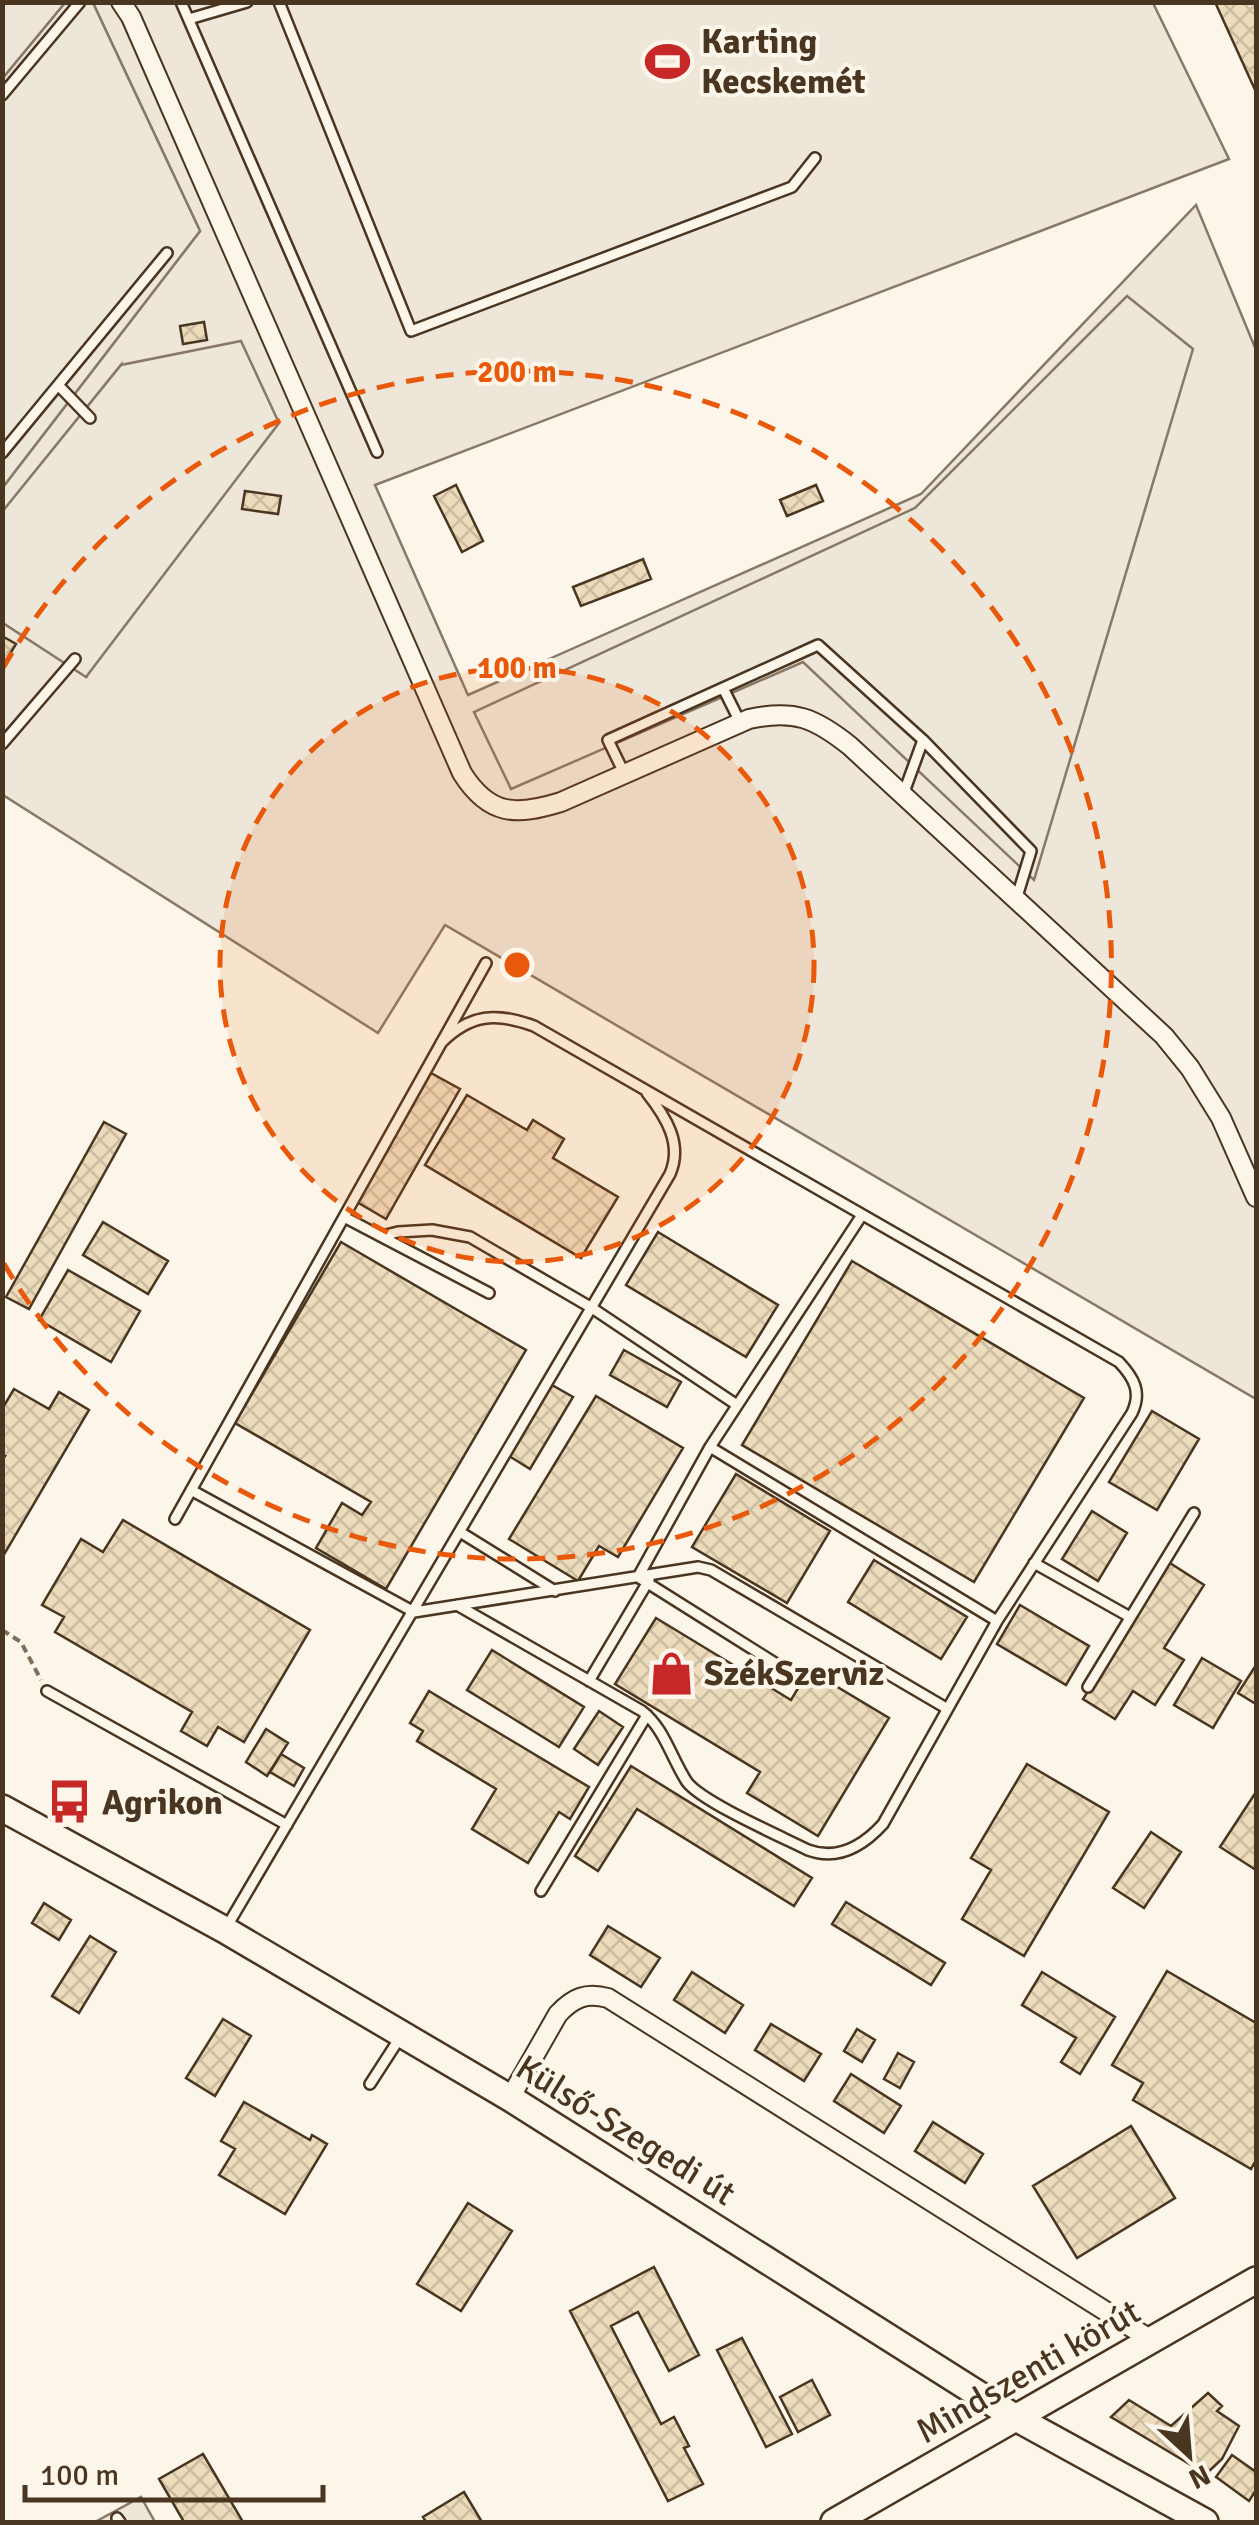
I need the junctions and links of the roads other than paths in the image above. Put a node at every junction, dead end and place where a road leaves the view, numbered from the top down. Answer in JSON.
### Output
{"nodes":[{"id":1,"x":80,"y":2,"type":"edge"},
{"id":2,"x":121,"y":2,"type":"edge"},
{"id":3,"x":181,"y":2,"type":"edge"},
{"id":4,"x":247,"y":2,"type":"edge"},
{"id":5,"x":279,"y":2,"type":"edge"},
{"id":6,"x":189,"y":19,"type":"junction"},
{"id":7,"x":2,"y":95,"type":"edge"},
{"id":8,"x":815,"y":158,"type":"dead end"},
{"id":9,"x":167,"y":252,"type":"dead end"},
{"id":10,"x":58,"y":385,"type":"junction"},
{"id":11,"x":90,"y":418,"type":"dead end"},
{"id":12,"x":377,"y":452,"type":"dead end"},
{"id":13,"x":2,"y":454,"type":"edge"},
{"id":14,"x":75,"y":659,"type":"dead end"},
{"id":15,"x":723,"y":688,"type":"junction"},
{"id":16,"x":741,"y":723,"type":"junction"},
{"id":17,"x":923,"y":740,"type":"junction"},
{"id":18,"x":2,"y":744,"type":"edge"},
{"id":19,"x":624,"y":773,"type":"junction"},
{"id":20,"x":904,"y":795,"type":"junction"},
{"id":21,"x":1016,"y":900,"type":"junction"},
{"id":22,"x":486,"y":963,"type":"dead end"},
{"id":23,"x":441,"y":1043,"type":"junction"},
{"id":24,"x":644,"y":1090,"type":"junction"},
{"id":25,"x":1256,"y":1198,"type":"edge"},
{"id":26,"x":862,"y":1214,"type":"junction"},
{"id":27,"x":344,"y":1216,"type":"junction"},
{"id":28,"x":382,"y":1236,"type":"junction"},
{"id":29,"x":489,"y":1293,"type":"dead end"},
{"id":30,"x":592,"y":1308,"type":"junction"},
{"id":31,"x":736,"y":1404,"type":"junction"},
{"id":32,"x":710,"y":1447,"type":"junction"},
{"id":33,"x":191,"y":1490,"type":"junction"},
{"id":34,"x":1194,"y":1512,"type":"dead end"},
{"id":35,"x":175,"y":1519,"type":"dead end"},
{"id":36,"x":460,"y":1532,"type":"junction"},
{"id":37,"x":1034,"y":1563,"type":"junction"},
{"id":38,"x":646,"y":1578,"type":"junction"},
{"id":39,"x":555,"y":1591,"type":"junction"},
{"id":40,"x":457,"y":1605,"type":"junction"},
{"id":41,"x":414,"y":1612,"type":"junction"},
{"id":42,"x":1130,"y":1618,"type":"junction"},
{"id":43,"x":996,"y":1621,"type":"junction"},
{"id":44,"x":794,"y":1675,"type":"dead end"},
{"id":45,"x":589,"y":1681,"type":"junction"},
{"id":46,"x":1088,"y":1687,"type":"dead end"},
{"id":47,"x":47,"y":1691,"type":"road end"},
{"id":48,"x":946,"y":1708,"type":"junction"},
{"id":49,"x":648,"y":1715,"type":"junction"},
{"id":50,"x":2,"y":1808,"type":"edge"},
{"id":51,"x":288,"y":1826,"type":"junction"},
{"id":52,"x":541,"y":1891,"type":"dead end"},
{"id":53,"x":225,"y":1930,"type":"junction"},
{"id":54,"x":402,"y":2034,"type":"junction"},
{"id":55,"x":370,"y":2084,"type":"dead end"},
{"id":56,"x":510,"y":2098,"type":"junction"},
{"id":57,"x":1256,"y":2280,"type":"edge"},
{"id":58,"x":1153,"y":2341,"type":"junction"},
{"id":59,"x":1016,"y":2418,"type":"junction"},
{"id":60,"x":834,"y":2522,"type":"edge"},
{"id":61,"x":1205,"y":2522,"type":"edge"}],
"edges":[{"from":1,"to":7,"type":"lane"},
{"from":2,"to":19,"type":"street"},
{"from":3,"to":6,"type":"lane"},
{"from":4,"to":6,"type":"lane"},
{"from":5,"to":8,"type":"lane"},
{"from":6,"to":12,"type":"lane"},
{"from":9,"to":10,"type":"lane"},
{"from":10,"to":11,"type":"lane"},
{"from":10,"to":13,"type":"lane"},
{"from":14,"to":18,"type":"lane"},
{"from":15,"to":16,"type":"lane"},
{"from":15,"to":17,"type":"lane"},
{"from":15,"to":19,"type":"lane"},
{"from":16,"to":19,"type":"street"},
{"from":16,"to":20,"type":"street"},
{"from":17,"to":20,"type":"lane"},
{"from":17,"to":21,"type":"lane"},
{"from":20,"to":21,"type":"street"},
{"from":21,"to":25,"type":"street"},
{"from":22,"to":23,"type":"lane"},
{"from":23,"to":24,"type":"lane"},
{"from":23,"to":27,"type":"lane"},
{"from":24,"to":26,"type":"lane"},
{"from":24,"to":30,"type":"lane"},
{"from":26,"to":31,"type":"lane"},
{"from":26,"to":37,"type":"lane"},
{"from":27,"to":28,"type":"lane"},
{"from":27,"to":33,"type":"lane"},
{"from":28,"to":29,"type":"lane"},
{"from":28,"to":30,"type":"lane"},
{"from":30,"to":31,"type":"lane"},
{"from":30,"to":36,"type":"lane"},
{"from":31,"to":32,"type":"lane"},
{"from":32,"to":38,"type":"lane"},
{"from":32,"to":43,"type":"lane"},
{"from":33,"to":35,"type":"lane"},
{"from":33,"to":41,"type":"lane"},
{"from":34,"to":42,"type":"lane"},
{"from":36,"to":39,"type":"lane"},
{"from":36,"to":41,"type":"lane"},
{"from":37,"to":42,"type":"lane"},
{"from":37,"to":43,"type":"lane"},
{"from":38,"to":39,"type":"lane"},
{"from":38,"to":44,"type":"lane"},
{"from":38,"to":45,"type":"lane"},
{"from":38,"to":48,"type":"lane"},
{"from":39,"to":40,"type":"lane"},
{"from":40,"to":41,"type":"lane"},
{"from":40,"to":45,"type":"lane"},
{"from":41,"to":51,"type":"lane"},
{"from":42,"to":46,"type":"lane"},
{"from":43,"to":48,"type":"lane"},
{"from":45,"to":49,"type":"lane"},
{"from":47,"to":51,"type":"lane"},
{"from":48,"to":49,"type":"lane"},
{"from":49,"to":52,"type":"lane"},
{"from":50,"to":53,"type":"street","name":"Külső-Szegedi út"},
{"from":51,"to":53,"type":"lane"},
{"from":53,"to":54,"type":"street","name":"Külső-Szegedi út"},
{"from":54,"to":55,"type":"lane"},
{"from":54,"to":56,"type":"street","name":"Külső-Szegedi út"},
{"from":56,"to":58,"type":"street"},
{"from":56,"to":59,"type":"street","name":"Külső-Szegedi út"},
{"from":57,"to":58,"type":"street","name":"Mindszenti körút"},
{"from":58,"to":59,"type":"street","name":"Mindszenti körút"},
{"from":59,"to":60,"type":"street","name":"Mindszenti körút"},
{"from":59,"to":61,"type":"street","name":"Külső-Szegedi út"}]}
